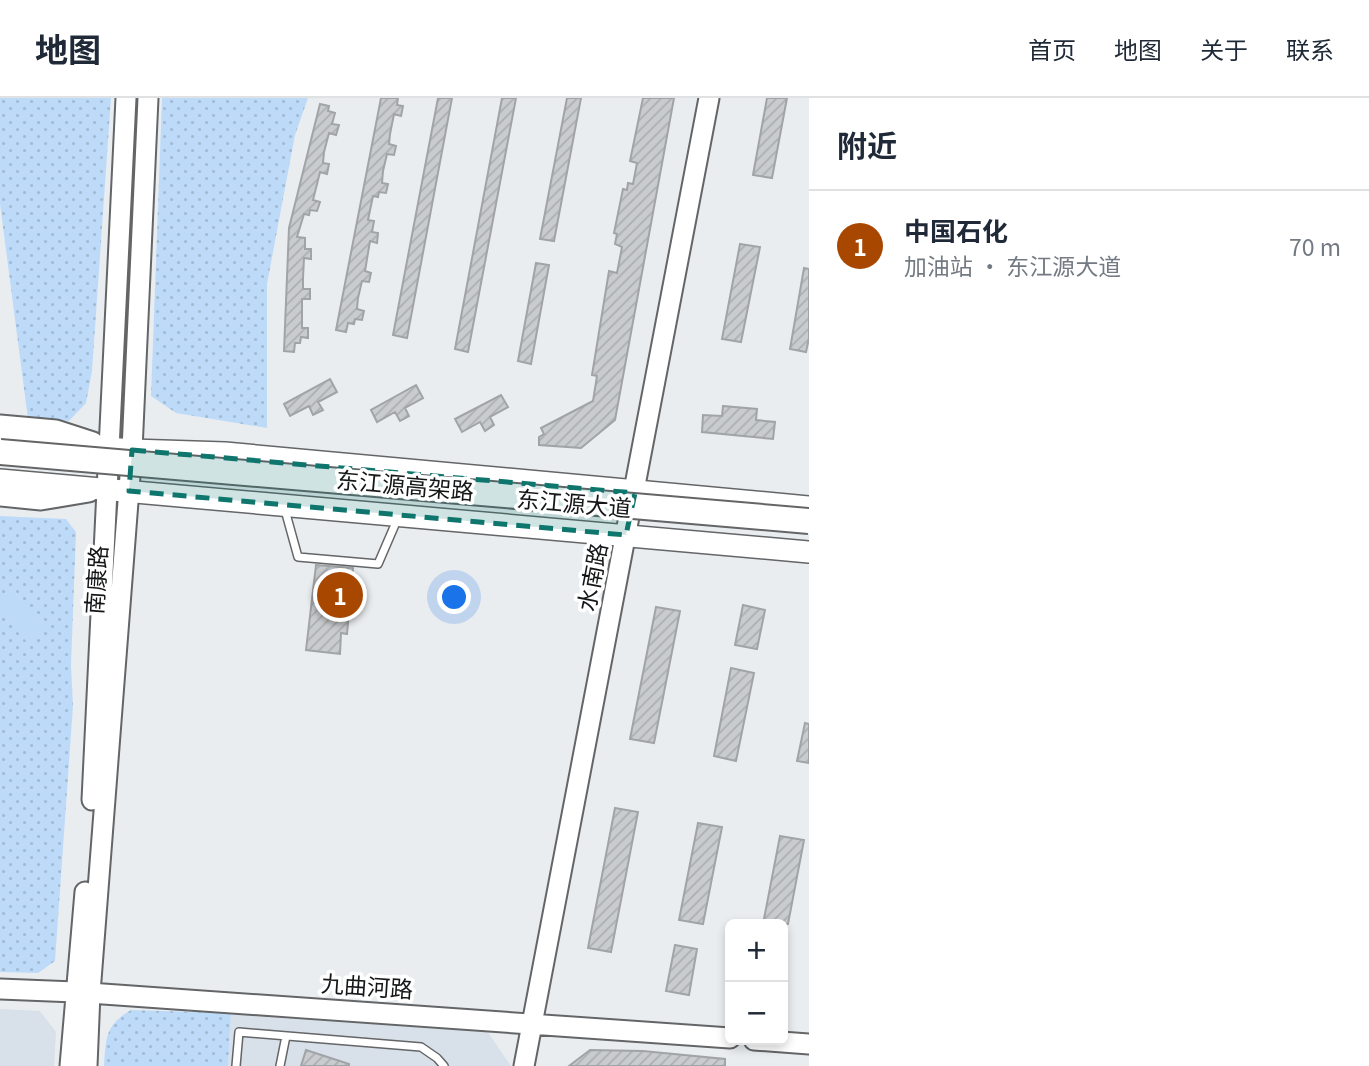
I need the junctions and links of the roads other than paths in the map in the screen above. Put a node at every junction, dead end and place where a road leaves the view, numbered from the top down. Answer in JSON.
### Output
{"nodes":[{"id":1,"x":126,"y":98,"type":"edge"},
{"id":2,"x":148,"y":98,"type":"edge"},
{"id":3,"x":709,"y":98,"type":"edge"},
{"id":4,"x":0,"y":425,"type":"edge"},
{"id":5,"x":0,"y":439,"type":"edge"},
{"id":6,"x":121,"y":449,"type":"junction"},
{"id":7,"x":0,"y":452,"type":"edge"},
{"id":8,"x":0,"y":468,"type":"edge"},
{"id":9,"x":0,"y":480,"type":"edge"},
{"id":10,"x":118,"y":489,"type":"junction"},
{"id":11,"x":635,"y":493,"type":"junction"},
{"id":12,"x":0,"y":496,"type":"edge"},
{"id":13,"x":284,"y":506,"type":"junction"},
{"id":14,"x":809,"y":507,"type":"edge"},
{"id":15,"x":399,"y":516,"type":"junction"},
{"id":16,"x":809,"y":521,"type":"edge"},
{"id":17,"x":626,"y":535,"type":"junction"},
{"id":18,"x":809,"y":536,"type":"edge"},
{"id":19,"x":809,"y":552,"type":"edge"},
{"id":20,"x":0,"y":989,"type":"edge"},
{"id":21,"x":83,"y":993,"type":"junction"},
{"id":22,"x":532,"y":1022,"type":"junction"},
{"id":23,"x":286,"y":1036,"type":"junction"},
{"id":24,"x":725,"y":1038,"type":"edge"},
{"id":25,"x":788,"y":1042,"type":"edge"},
{"id":26,"x":809,"y":1044,"type":"edge"},
{"id":27,"x":70,"y":1066,"type":"edge"},
{"id":28,"x":87,"y":1066,"type":"edge"},
{"id":29,"x":236,"y":1066,"type":"edge"},
{"id":30,"x":280,"y":1066,"type":"edge"},
{"id":31,"x":444,"y":1066,"type":"edge"},
{"id":32,"x":524,"y":1066,"type":"edge"}],
"edges":[{"from":1,"to":6,"type":"street","name":"南康路"},
{"from":2,"to":6,"type":"street","name":"南康路"},
{"from":3,"to":11,"type":"street","name":"水南路"},
{"from":4,"to":6,"type":"street"},
{"from":5,"to":6,"type":"main road","name":"东江源大道"},
{"from":6,"to":10,"type":"street","name":"南康路"},
{"from":6,"to":11,"type":"main road","name":"东江源大道"},
{"from":7,"to":16,"type":"highway","name":"东江源高架路","bridge":true},
{"from":8,"to":18,"type":"highway","name":"东江源高架路"},
{"from":9,"to":10,"type":"main road","name":"东江源大道"},
{"from":10,"to":12,"type":"street"},
{"from":10,"to":13,"type":"main road","name":"东江源大道"},
{"from":10,"to":21,"type":"street","name":"南康路"},
{"from":11,"to":14,"type":"main road","name":"东江源大道"},
{"from":11,"to":17,"type":"street","name":"水南路"},
{"from":13,"to":15,"type":"main road","name":"东江源大道"},
{"from":13,"to":15,"type":"lane"},
{"from":15,"to":17,"type":"main road","name":"东江源大道"},
{"from":17,"to":19,"type":"main road","name":"东江源大道"},
{"from":17,"to":22,"type":"street","name":"水南路"},
{"from":20,"to":21,"type":"street","name":"九曲河路"},
{"from":21,"to":22,"type":"street","name":"九曲河路"},
{"from":21,"to":27,"type":"street","name":"南康路"},
{"from":21,"to":28,"type":"street","name":"南康路"},
{"from":22,"to":24,"type":"street","name":"九曲河路"},
{"from":22,"to":32,"type":"street","name":"水南路"},
{"from":23,"to":29,"type":"lane"},
{"from":23,"to":30,"type":"lane"},
{"from":23,"to":31,"type":"lane"},
{"from":25,"to":26,"type":"street"}]}
